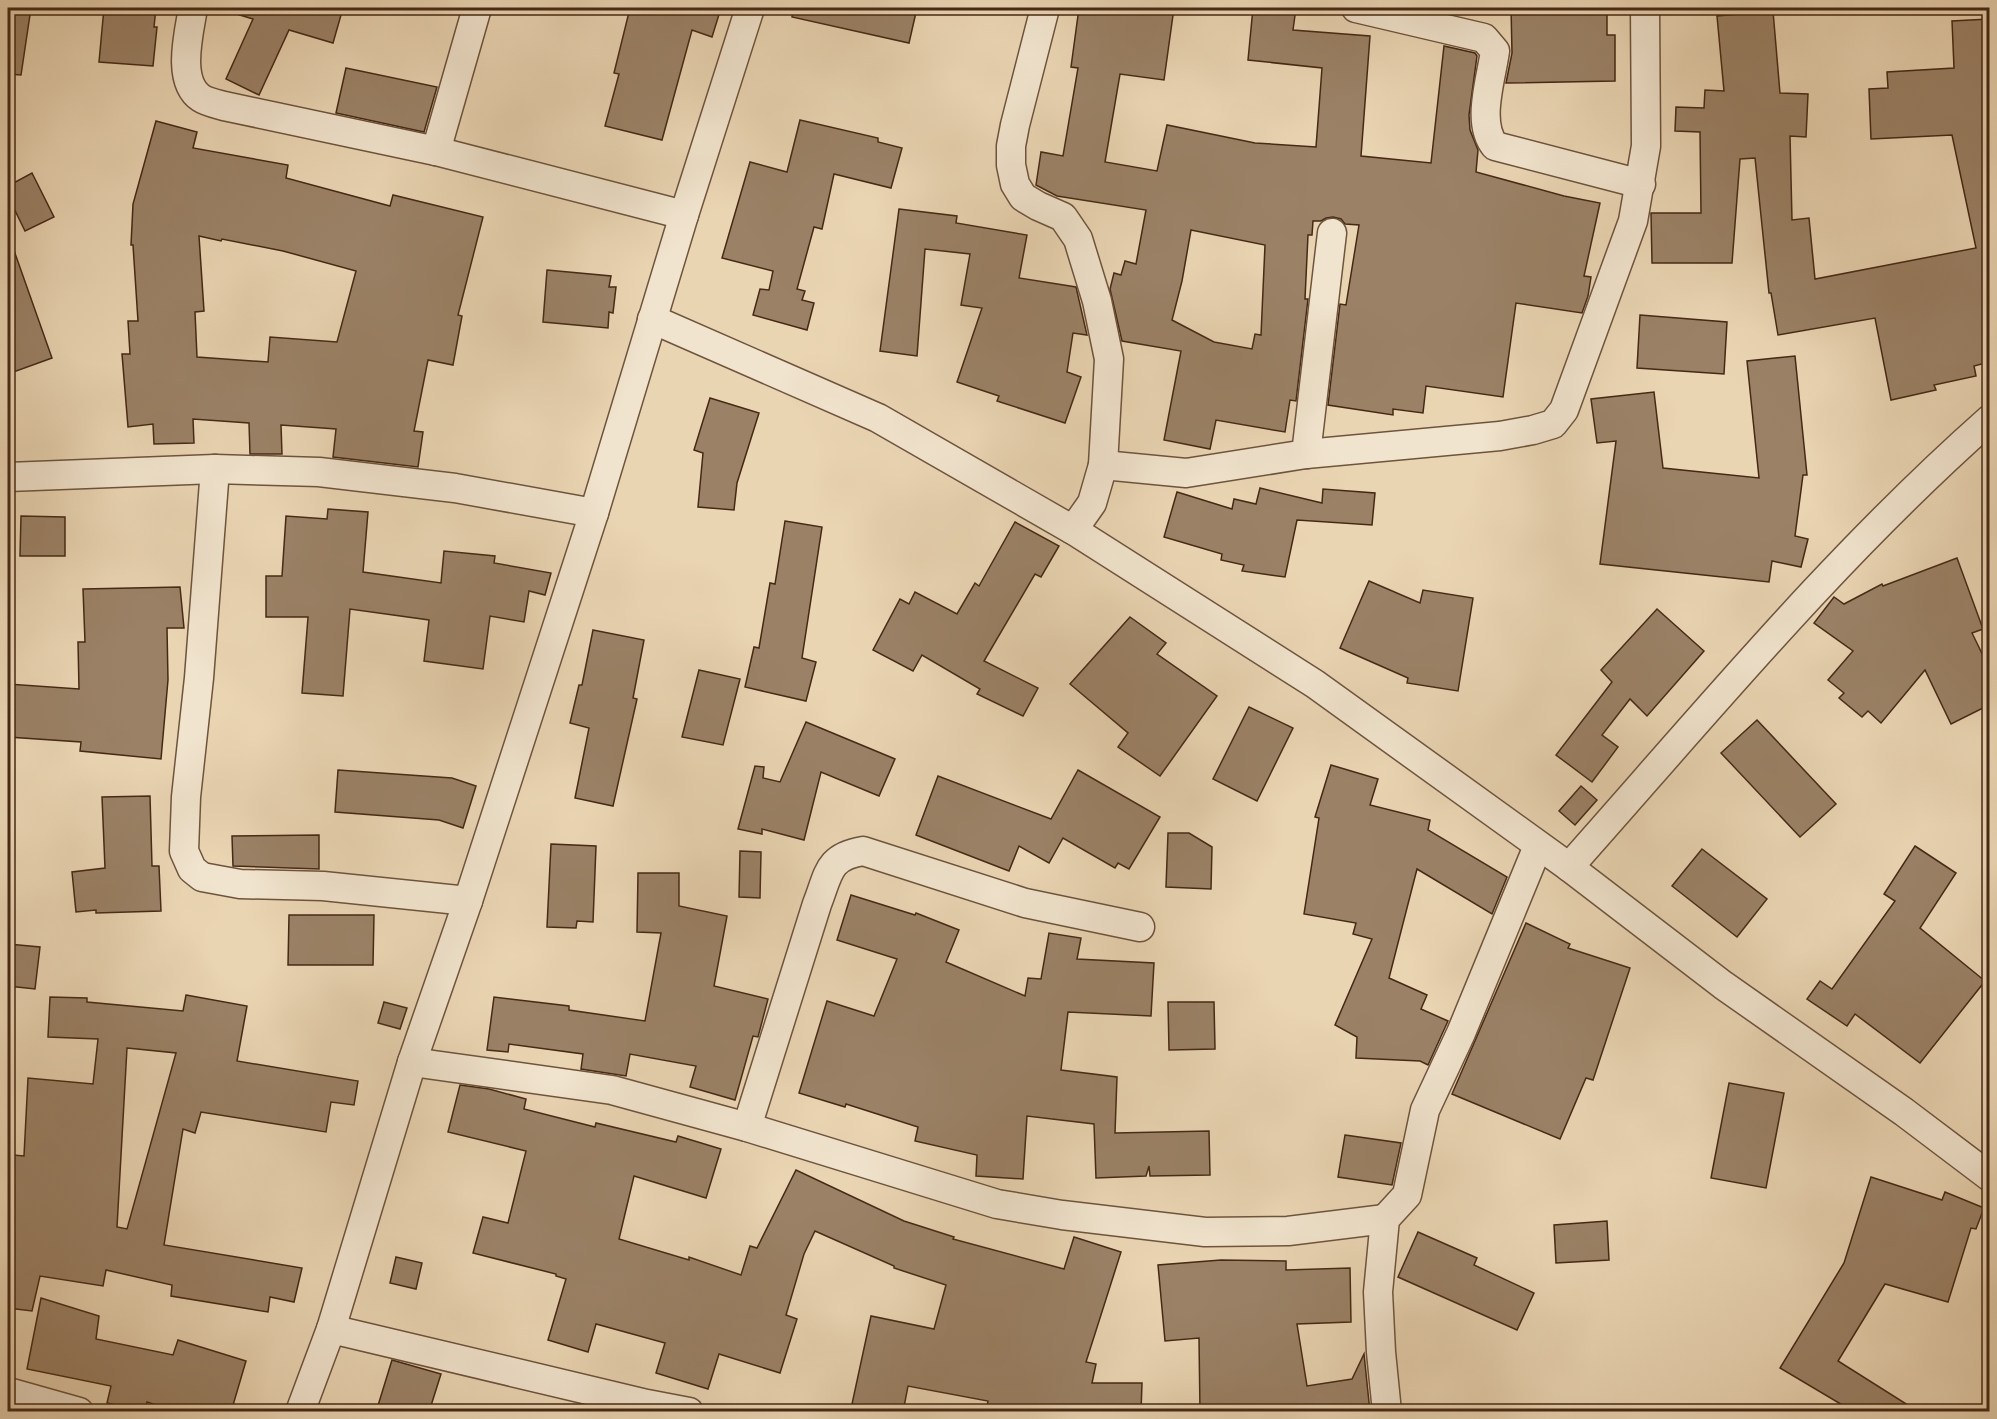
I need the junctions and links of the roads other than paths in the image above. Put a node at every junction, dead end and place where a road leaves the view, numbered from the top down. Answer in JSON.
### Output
{"nodes":[{"id":1,"x":193,"y":8,"type":"edge"},
{"id":2,"x":477,"y":8,"type":"edge"},
{"id":3,"x":750,"y":8,"type":"edge"},
{"id":4,"x":1045,"y":8,"type":"edge"},
{"id":5,"x":1356,"y":8,"type":"edge"},
{"id":6,"x":1645,"y":8,"type":"edge"},
{"id":7,"x":436,"y":151,"type":"junction"},
{"id":8,"x":1641,"y":184,"type":"junction"},
{"id":9,"x":684,"y":215,"type":"junction"},
{"id":10,"x":1332,"y":233,"type":"dead end"},
{"id":11,"x":652,"y":319,"type":"junction"},
{"id":12,"x":1989,"y":419,"type":"edge"},
{"id":13,"x":1306,"y":454,"type":"junction"},
{"id":14,"x":1103,"y":465,"type":"junction"},
{"id":15,"x":215,"y":469,"type":"junction"},
{"id":16,"x":8,"y":477,"type":"edge"},
{"id":17,"x":594,"y":513,"type":"junction"},
{"id":18,"x":1073,"y":530,"type":"junction"},
{"id":19,"x":1538,"y":846,"type":"junction"},
{"id":20,"x":1569,"y":867,"type":"junction"},
{"id":21,"x":468,"y":901,"type":"junction"},
{"id":22,"x":1140,"y":927,"type":"dead end"},
{"id":23,"x":412,"y":1062,"type":"junction"},
{"id":24,"x":747,"y":1127,"type":"junction"},
{"id":25,"x":1989,"y":1177,"type":"edge"},
{"id":26,"x":1385,"y":1219,"type":"junction"},
{"id":27,"x":331,"y":1329,"type":"junction"},
{"id":28,"x":8,"y":1392,"type":"edge"},
{"id":29,"x":646,"y":1408,"type":"edge"},
{"id":30,"x":79,"y":1412,"type":"edge"},
{"id":31,"x":300,"y":1412,"type":"edge"},
{"id":32,"x":689,"y":1412,"type":"edge"},
{"id":33,"x":1387,"y":1412,"type":"edge"}],
"edges":[{"from":1,"to":7,"type":"street"},
{"from":2,"to":7,"type":"street"},
{"from":3,"to":9,"type":"street"},
{"from":4,"to":14,"type":"street"},
{"from":5,"to":8,"type":"street"},
{"from":6,"to":8,"type":"street"},
{"from":7,"to":9,"type":"street"},
{"from":8,"to":13,"type":"street"},
{"from":9,"to":11,"type":"street"},
{"from":10,"to":13,"type":"street"},
{"from":11,"to":17,"type":"street"},
{"from":11,"to":18,"type":"street"},
{"from":12,"to":20,"type":"street"},
{"from":13,"to":14,"type":"street"},
{"from":14,"to":18,"type":"street"},
{"from":15,"to":16,"type":"street"},
{"from":15,"to":17,"type":"street"},
{"from":15,"to":21,"type":"street"},
{"from":17,"to":21,"type":"street"},
{"from":18,"to":19,"type":"street"},
{"from":19,"to":20,"type":"street"},
{"from":19,"to":26,"type":"street"},
{"from":20,"to":25,"type":"street"},
{"from":21,"to":23,"type":"street"},
{"from":22,"to":24,"type":"street"},
{"from":23,"to":24,"type":"street"},
{"from":23,"to":27,"type":"street"},
{"from":24,"to":26,"type":"street"},
{"from":26,"to":33,"type":"street"},
{"from":27,"to":29,"type":"street"},
{"from":27,"to":31,"type":"street"},
{"from":28,"to":30,"type":"street"},
{"from":29,"to":32,"type":"street"}]}
